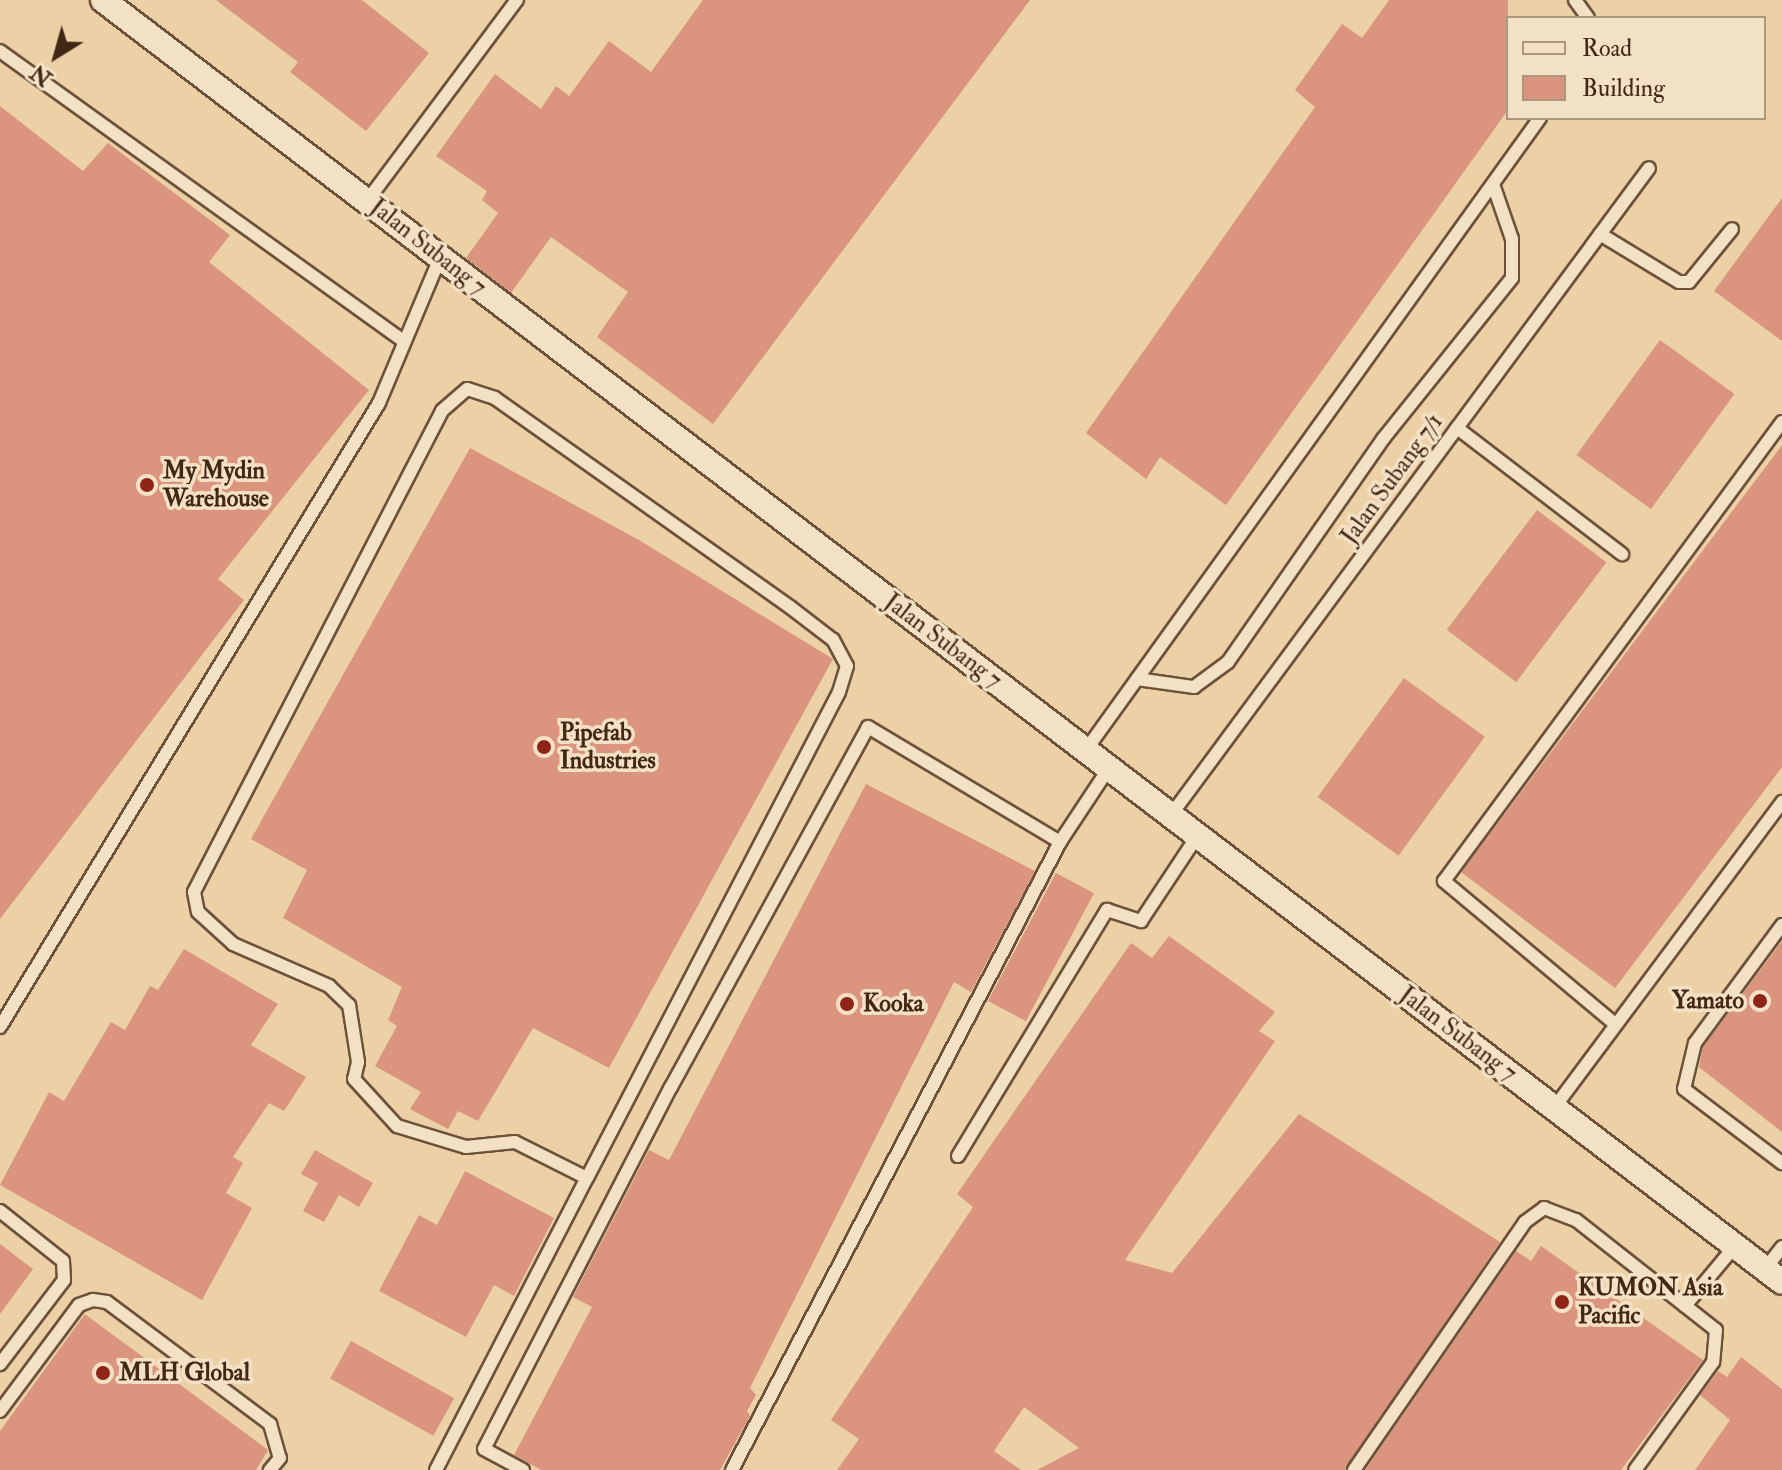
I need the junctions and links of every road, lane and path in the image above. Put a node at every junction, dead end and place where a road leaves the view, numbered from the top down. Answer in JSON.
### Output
{"nodes":[{"id":1,"x":103,"y":0,"type":"edge"},
{"id":2,"x":517,"y":0,"type":"edge"},
{"id":3,"x":0,"y":51,"type":"edge"},
{"id":4,"x":1539,"y":120,"type":"edge"},
{"id":5,"x":1649,"y":168,"type":"dead end"},
{"id":6,"x":1493,"y":184,"type":"junction"},
{"id":7,"x":367,"y":201,"type":"junction"},
{"id":8,"x":1732,"y":229,"type":"dead end"},
{"id":9,"x":1600,"y":234,"type":"junction"},
{"id":10,"x":440,"y":258,"type":"junction"},
{"id":11,"x":404,"y":341,"type":"junction"},
{"id":12,"x":1782,"y":422,"type":"edge"},
{"id":13,"x":1457,"y":428,"type":"junction"},
{"id":14,"x":1622,"y":554,"type":"dead end"},
{"id":15,"x":1137,"y":679,"type":"junction"},
{"id":16,"x":1086,"y":750,"type":"junction"},
{"id":17,"x":1109,"y":768,"type":"junction"},
{"id":18,"x":1782,"y":802,"type":"edge"},
{"id":19,"x":1171,"y":815,"type":"junction"},
{"id":20,"x":1198,"y":835,"type":"junction"},
{"id":21,"x":1060,"y":842,"type":"junction"},
{"id":22,"x":1782,"y":925,"type":"edge"},
{"id":23,"x":1615,"y":1024,"type":"junction"},
{"id":24,"x":0,"y":1027,"type":"edge"},
{"id":25,"x":1554,"y":1108,"type":"junction"},
{"id":26,"x":958,"y":1156,"type":"dead end"},
{"id":27,"x":1782,"y":1163,"type":"edge"},
{"id":28,"x":587,"y":1178,"type":"junction"},
{"id":29,"x":0,"y":1211,"type":"edge"},
{"id":30,"x":1735,"y":1246,"type":"junction"},
{"id":31,"x":1782,"y":1247,"type":"edge"},
{"id":32,"x":1774,"y":1275,"type":"edge"},
{"id":33,"x":1685,"y":1306,"type":"junction"},
{"id":34,"x":0,"y":1364,"type":"edge"},
{"id":35,"x":0,"y":1411,"type":"edge"},
{"id":36,"x":270,"y":1470,"type":"edge"},
{"id":37,"x":436,"y":1470,"type":"edge"},
{"id":38,"x":523,"y":1470,"type":"edge"},
{"id":39,"x":732,"y":1470,"type":"edge"},
{"id":40,"x":1354,"y":1470,"type":"edge"},
{"id":41,"x":1635,"y":1470,"type":"edge"}],
"edges":[{"from":1,"to":7,"type":"street","name":"Jalan Subang 7"},
{"from":2,"to":7,"type":"lane"},
{"from":3,"to":11,"type":"lane"},
{"from":4,"to":6,"type":"lane"},
{"from":5,"to":9,"type":"lane","name":"Jalan Subang 7/1"},
{"from":6,"to":15,"type":"lane"},
{"from":6,"to":15,"type":"lane"},
{"from":7,"to":10,"type":"street","name":"Jalan Subang 7"},
{"from":8,"to":9,"type":"lane"},
{"from":9,"to":13,"type":"lane","name":"Jalan Subang 7/1"},
{"from":10,"to":11,"type":"lane"},
{"from":10,"to":16,"type":"street","name":"Jalan Subang 7"},
{"from":11,"to":24,"type":"lane"},
{"from":12,"to":23,"type":"lane"},
{"from":13,"to":14,"type":"lane"},
{"from":13,"to":19,"type":"lane","name":"Jalan Subang 7/1"},
{"from":15,"to":16,"type":"lane"},
{"from":16,"to":17,"type":"street","name":"Jalan Subang 7"},
{"from":17,"to":19,"type":"street","name":"Jalan Subang 7"},
{"from":17,"to":21,"type":"lane"},
{"from":18,"to":23,"type":"lane"},
{"from":19,"to":20,"type":"street","name":"Jalan Subang 7"},
{"from":20,"to":25,"type":"street","name":"Jalan Subang 7"},
{"from":20,"to":26,"type":"lane"},
{"from":21,"to":38,"type":"lane"},
{"from":21,"to":39,"type":"lane"},
{"from":22,"to":27,"type":"lane"},
{"from":23,"to":25,"type":"lane"},
{"from":25,"to":30,"type":"street","name":"Jalan Subang 7"},
{"from":28,"to":28,"type":"lane"},
{"from":28,"to":37,"type":"lane"},
{"from":29,"to":34,"type":"lane"},
{"from":30,"to":32,"type":"street","name":"Jalan Subang 7"},
{"from":30,"to":33,"type":"lane"},
{"from":31,"to":32,"type":"lane"},
{"from":33,"to":40,"type":"lane"},
{"from":33,"to":41,"type":"lane"},
{"from":35,"to":36,"type":"lane"}]}
